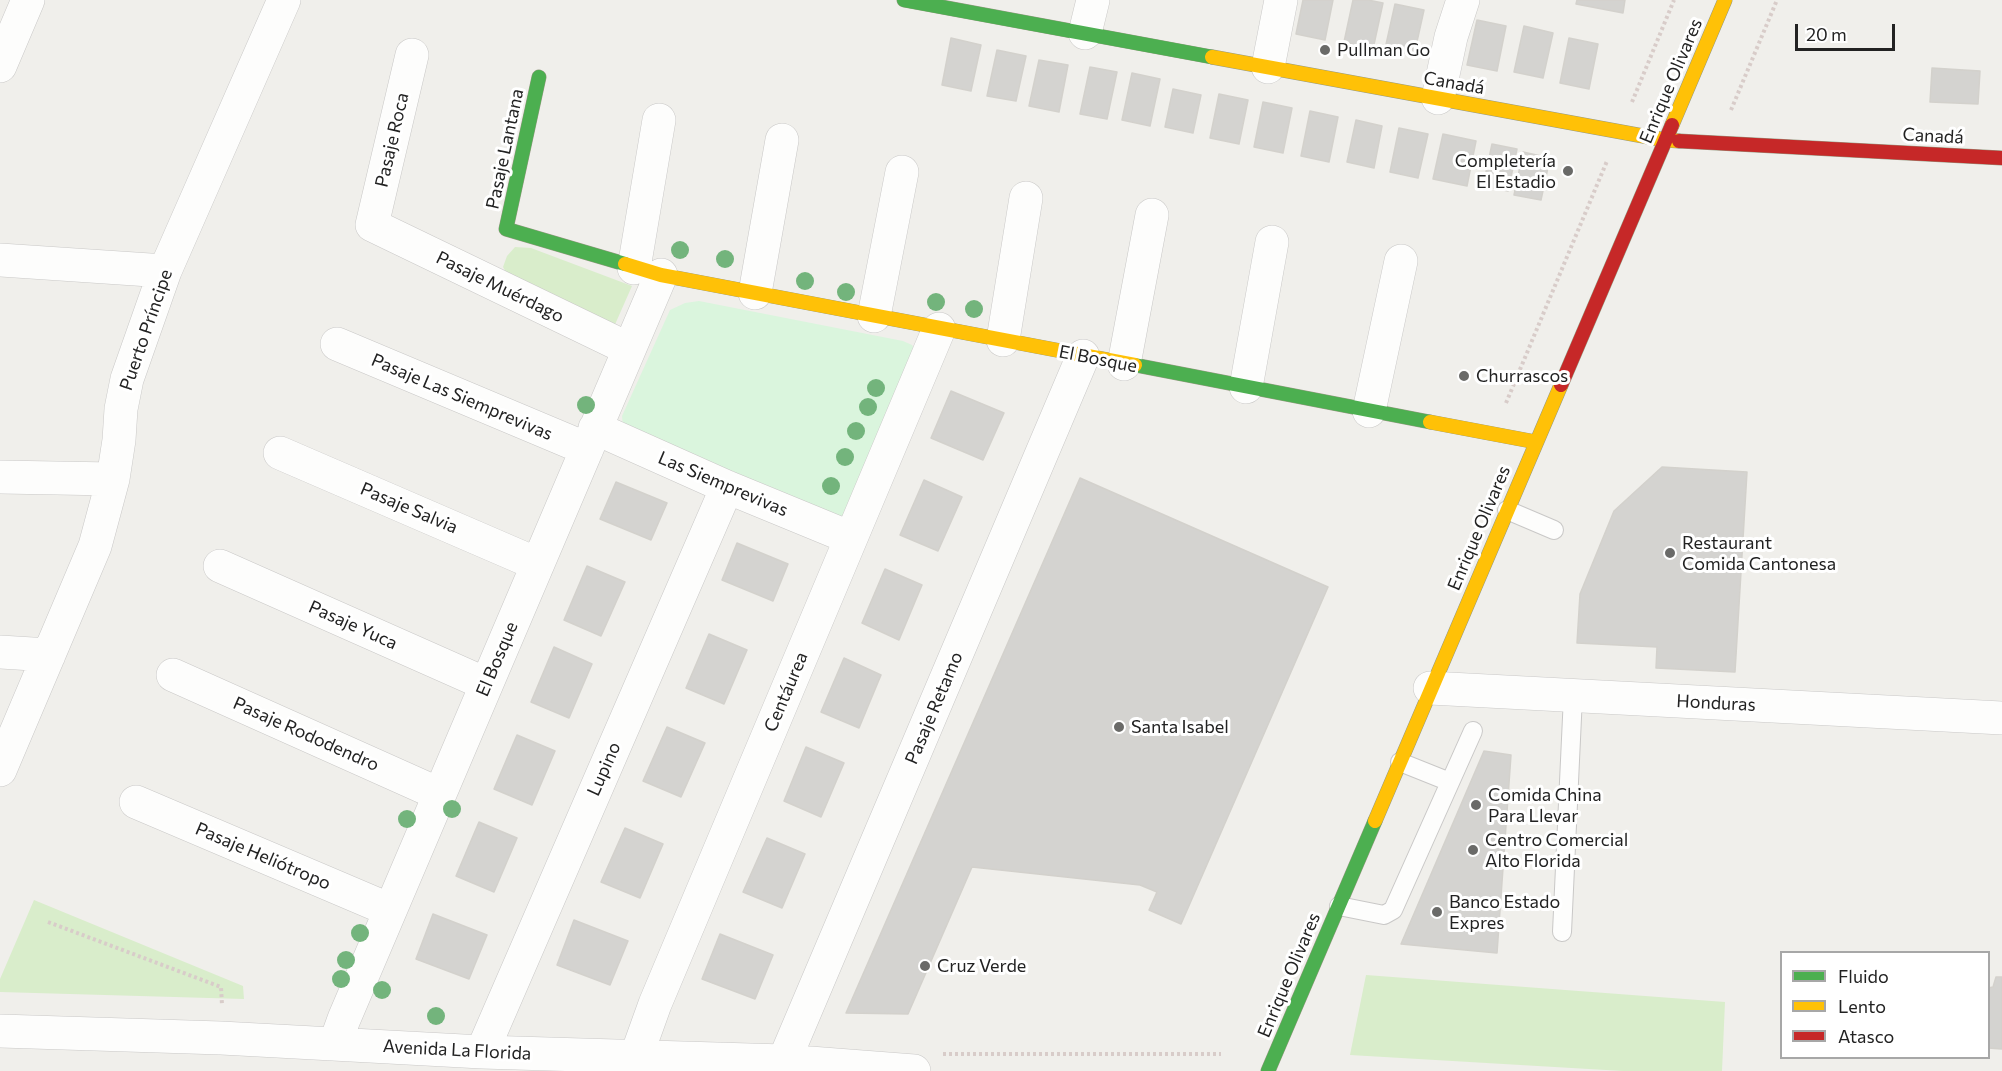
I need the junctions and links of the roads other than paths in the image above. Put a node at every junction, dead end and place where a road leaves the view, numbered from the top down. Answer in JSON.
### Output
{"nodes":[{"id":1,"x":28,"y":0,"type":"edge"},
{"id":2,"x":284,"y":0,"type":"edge"},
{"id":3,"x":1093,"y":0,"type":"edge"},
{"id":4,"x":1281,"y":0,"type":"edge"},
{"id":5,"x":1463,"y":0,"type":"edge"},
{"id":6,"x":1725,"y":0,"type":"edge"},
{"id":7,"x":910,"y":1,"type":"edge"},
{"id":8,"x":1085,"y":33,"type":"junction"},
{"id":9,"x":412,"y":55,"type":"dead end"},
{"id":10,"x":0,"y":66,"type":"edge"},
{"id":11,"x":1268,"y":67,"type":"junction"},
{"id":12,"x":539,"y":77,"type":"dead end"},
{"id":13,"x":1438,"y":98,"type":"junction"},
{"id":14,"x":659,"y":120,"type":"dead end"},
{"id":15,"x":782,"y":140,"type":"dead end"},
{"id":16,"x":1665,"y":140,"type":"junction"},
{"id":17,"x":2002,"y":158,"type":"edge"},
{"id":18,"x":902,"y":172,"type":"dead end"},
{"id":19,"x":1026,"y":198,"type":"dead end"},
{"id":20,"x":1152,"y":214,"type":"dead end"},
{"id":21,"x":372,"y":225,"type":"joint"},
{"id":22,"x":506,"y":229,"type":"joint"},
{"id":23,"x":1272,"y":242,"type":"dead end"},
{"id":24,"x":0,"y":260,"type":"edge"},
{"id":25,"x":1401,"y":261,"type":"dead end"},
{"id":26,"x":165,"y":271,"type":"junction"},
{"id":27,"x":647,"y":271,"type":"junction"},
{"id":28,"x":755,"y":293,"type":"junction"},
{"id":29,"x":874,"y":316,"type":"junction"},
{"id":30,"x":939,"y":329,"type":"junction"},
{"id":31,"x":1003,"y":340,"type":"junction"},
{"id":32,"x":337,"y":344,"type":"dead end"},
{"id":33,"x":629,"y":349,"type":"junction"},
{"id":34,"x":1083,"y":356,"type":"junction"},
{"id":35,"x":1124,"y":364,"type":"junction"},
{"id":36,"x":1246,"y":387,"type":"junction"},
{"id":37,"x":1370,"y":411,"type":"junction"},
{"id":38,"x":591,"y":438,"type":"junction"},
{"id":39,"x":1536,"y":442,"type":"junction"},
{"id":40,"x":280,"y":453,"type":"dead end"},
{"id":41,"x":0,"y":477,"type":"edge"},
{"id":42,"x":113,"y":479,"type":"junction"},
{"id":43,"x":727,"y":487,"type":"junction"},
{"id":44,"x":1507,"y":510,"type":"junction"},
{"id":45,"x":1554,"y":530,"type":"dead end"},
{"id":46,"x":851,"y":538,"type":"junction"},
{"id":47,"x":537,"y":564,"type":"junction"},
{"id":48,"x":220,"y":566,"type":"dead end"},
{"id":49,"x":0,"y":652,"type":"edge"},
{"id":50,"x":49,"y":655,"type":"junction"},
{"id":51,"x":172,"y":675,"type":"dead end"},
{"id":52,"x":486,"y":684,"type":"junction"},
{"id":53,"x":1430,"y":688,"type":"junction"},
{"id":54,"x":1573,"y":696,"type":"junction"},
{"id":55,"x":2002,"y":718,"type":"edge"},
{"id":56,"x":1473,"y":731,"type":"dead end"},
{"id":57,"x":1400,"y":762,"type":"junction"},
{"id":58,"x":0,"y":771,"type":"edge"},
{"id":59,"x":1450,"y":782,"type":"junction"},
{"id":60,"x":439,"y":794,"type":"junction"},
{"id":61,"x":136,"y":802,"type":"dead end"},
{"id":62,"x":1339,"y":906,"type":"junction"},
{"id":63,"x":390,"y":910,"type":"junction"},
{"id":64,"x":1562,"y":932,"type":"dead end"},
{"id":65,"x":0,"y":1031,"type":"edge"},
{"id":66,"x":335,"y":1044,"type":"junction"},
{"id":67,"x":482,"y":1052,"type":"junction"},
{"id":68,"x":636,"y":1057,"type":"junction"},
{"id":69,"x":784,"y":1061,"type":"junction"},
{"id":70,"x":914,"y":1071,"type":"edge"},
{"id":71,"x":1268,"y":1071,"type":"edge"}],
"edges":[{"from":1,"to":10,"type":"street"},
{"from":2,"to":26,"type":"street","name":"Puerto Príncipe"},
{"from":3,"to":8,"type":"street"},
{"from":4,"to":11,"type":"street"},
{"from":5,"to":13,"type":"street"},
{"from":6,"to":16,"type":"street","name":"Enrique Olivares"},
{"from":7,"to":8,"type":"street","name":"Canadá"},
{"from":8,"to":11,"type":"street","name":"Canadá"},
{"from":9,"to":21,"type":"street","name":"Pasaje Roca"},
{"from":11,"to":13,"type":"street","name":"Canadá"},
{"from":12,"to":22,"type":"street","name":"Pasaje Lantana"},
{"from":13,"to":16,"type":"street","name":"Canadá"},
{"from":14,"to":27,"type":"street"},
{"from":15,"to":28,"type":"street"},
{"from":16,"to":17,"type":"street","name":"Canadá"},
{"from":16,"to":39,"type":"street","name":"Enrique Olivares"},
{"from":18,"to":29,"type":"street"},
{"from":19,"to":31,"type":"street"},
{"from":20,"to":35,"type":"street"},
{"from":21,"to":33,"type":"street","name":"Pasaje Muérdago"},
{"from":22,"to":27,"type":"street","name":"El Bosque"},
{"from":23,"to":36,"type":"street"},
{"from":24,"to":26,"type":"street"},
{"from":25,"to":37,"type":"street"},
{"from":26,"to":42,"type":"street","name":"Puerto Príncipe"},
{"from":27,"to":28,"type":"street","name":"El Bosque"},
{"from":27,"to":33,"type":"street","name":"El Bosque"},
{"from":28,"to":29,"type":"street","name":"El Bosque"},
{"from":29,"to":30,"type":"street","name":"El Bosque"},
{"from":30,"to":31,"type":"street","name":"El Bosque"},
{"from":30,"to":46,"type":"street","name":"Centáurea"},
{"from":31,"to":34,"type":"street","name":"El Bosque"},
{"from":32,"to":38,"type":"street","name":"Pasaje Las Siemprevivas"},
{"from":33,"to":38,"type":"street","name":"El Bosque"},
{"from":34,"to":35,"type":"street","name":"El Bosque"},
{"from":34,"to":69,"type":"street","name":"Pasaje Retamo"},
{"from":35,"to":36,"type":"street","name":"El Bosque"},
{"from":36,"to":37,"type":"street","name":"El Bosque"},
{"from":37,"to":39,"type":"street","name":"El Bosque"},
{"from":38,"to":43,"type":"street","name":"Las Siemprevivas"},
{"from":38,"to":47,"type":"street","name":"El Bosque"},
{"from":39,"to":44,"type":"street","name":"Enrique Olivares"},
{"from":40,"to":47,"type":"street","name":"Pasaje Salvia"},
{"from":41,"to":42,"type":"street"},
{"from":42,"to":50,"type":"street","name":"Puerto Príncipe"},
{"from":43,"to":46,"type":"street","name":"Las Siemprevivas"},
{"from":43,"to":67,"type":"street","name":"Lupino"},
{"from":44,"to":45,"type":"lane"},
{"from":44,"to":53,"type":"street","name":"Enrique Olivares"},
{"from":46,"to":68,"type":"street","name":"Centáurea"},
{"from":47,"to":52,"type":"street","name":"El Bosque"},
{"from":48,"to":52,"type":"street","name":"Pasaje Yuca"},
{"from":49,"to":50,"type":"street"},
{"from":50,"to":58,"type":"street","name":"Puerto Príncipe"},
{"from":51,"to":60,"type":"street","name":"Pasaje Rododendro"},
{"from":52,"to":60,"type":"street","name":"El Bosque"},
{"from":53,"to":54,"type":"street","name":"Honduras"},
{"from":53,"to":57,"type":"street","name":"Enrique Olivares"},
{"from":54,"to":55,"type":"street","name":"Honduras"},
{"from":54,"to":64,"type":"lane"},
{"from":56,"to":59,"type":"lane"},
{"from":57,"to":59,"type":"lane"},
{"from":57,"to":62,"type":"street","name":"Enrique Olivares"},
{"from":59,"to":62,"type":"lane"},
{"from":60,"to":63,"type":"street","name":"El Bosque"},
{"from":61,"to":63,"type":"street","name":"Pasaje Heliótropo"},
{"from":62,"to":71,"type":"street","name":"Enrique Olivares"},
{"from":63,"to":66,"type":"street","name":"El Bosque"},
{"from":65,"to":66,"type":"street","name":"Avenida La Florida"},
{"from":66,"to":67,"type":"street","name":"Avenida La Florida"},
{"from":67,"to":68,"type":"street","name":"Avenida La Florida"},
{"from":68,"to":69,"type":"street","name":"Avenida La Florida"},
{"from":69,"to":70,"type":"street","name":"Avenida La Florida"}]}
